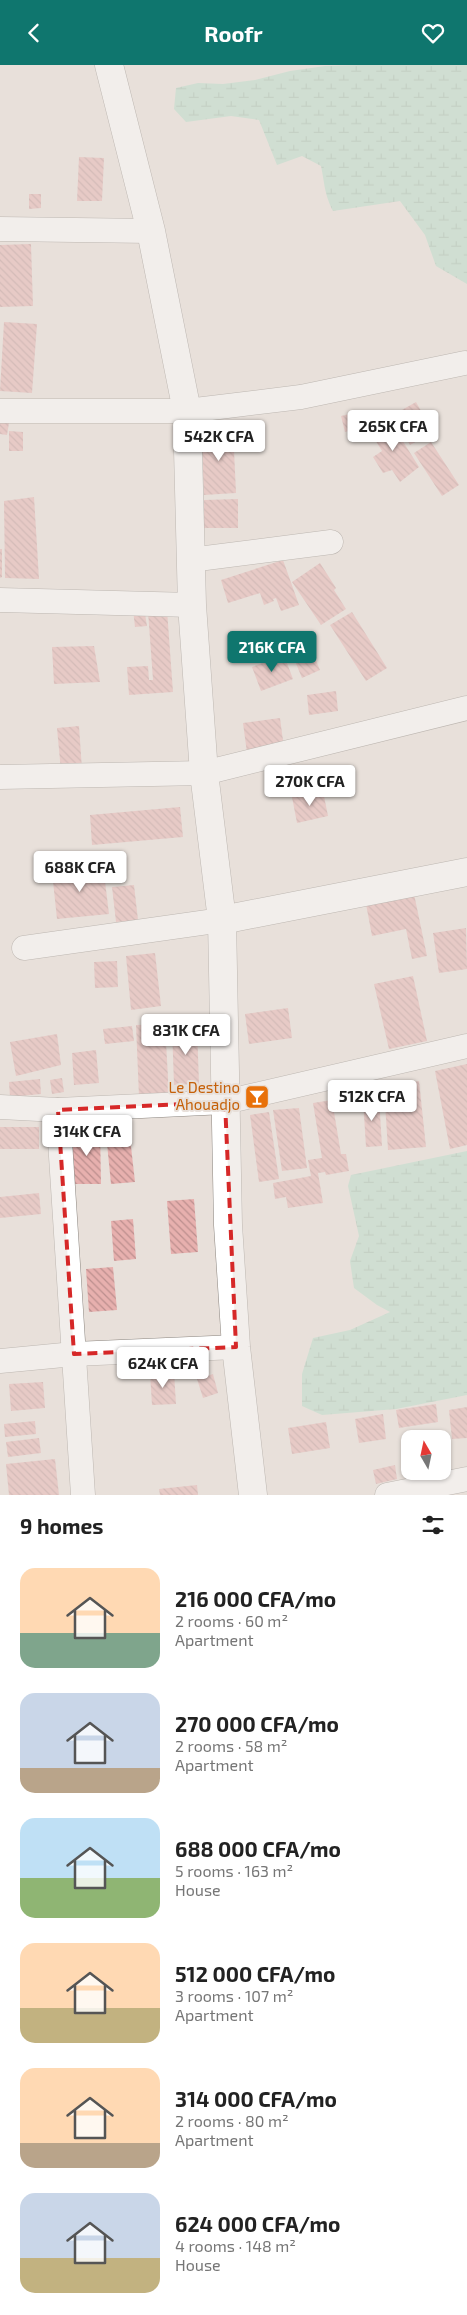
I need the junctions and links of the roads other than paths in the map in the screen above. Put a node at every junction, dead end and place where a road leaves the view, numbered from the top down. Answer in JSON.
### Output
{"nodes":[{"id":1,"x":109,"y":65,"type":"edge"},
{"id":2,"x":0,"y":229,"type":"edge"},
{"id":3,"x":151,"y":231,"type":"junction"},
{"id":4,"x":465,"y":363,"type":"dead end"},
{"id":5,"x":0,"y":411,"type":"edge"},
{"id":6,"x":187,"y":411,"type":"junction"},
{"id":7,"x":331,"y":542,"type":"dead end"},
{"id":8,"x":190,"y":560,"type":"junction"},
{"id":9,"x":0,"y":601,"type":"edge"},
{"id":10,"x":192,"y":605,"type":"junction"},
{"id":11,"x":467,"y":708,"type":"edge"},
{"id":12,"x":204,"y":773,"type":"junction"},
{"id":13,"x":0,"y":777,"type":"edge"},
{"id":14,"x":467,"y":872,"type":"edge"},
{"id":15,"x":222,"y":920,"type":"junction"},
{"id":16,"x":24,"y":948,"type":"dead end"},
{"id":17,"x":467,"y":1046,"type":"edge"},
{"id":18,"x":225,"y":1102,"type":"junction"},
{"id":19,"x":0,"y":1107,"type":"edge"},
{"id":20,"x":58,"y":1110,"type":"junction"},
{"id":21,"x":236,"y":1347,"type":"junction"},
{"id":22,"x":74,"y":1354,"type":"junction"},
{"id":23,"x":0,"y":1361,"type":"edge"},
{"id":24,"x":467,"y":1479,"type":"edge"},
{"id":25,"x":83,"y":1495,"type":"edge"},
{"id":26,"x":253,"y":1495,"type":"edge"},
{"id":27,"x":387,"y":1495,"type":"edge"}],
"edges":[{"from":1,"to":3,"type":"main road"},
{"from":2,"to":3,"type":"street"},
{"from":3,"to":6,"type":"main road"},
{"from":4,"to":6,"type":"street"},
{"from":5,"to":6,"type":"street"},
{"from":6,"to":8,"type":"main road"},
{"from":7,"to":8,"type":"street"},
{"from":8,"to":10,"type":"main road"},
{"from":9,"to":10,"type":"street"},
{"from":10,"to":12,"type":"main road"},
{"from":11,"to":12,"type":"street"},
{"from":12,"to":13,"type":"street"},
{"from":12,"to":15,"type":"main road"},
{"from":14,"to":15,"type":"main road"},
{"from":15,"to":16,"type":"street"},
{"from":15,"to":18,"type":"main road"},
{"from":17,"to":18,"type":"street"},
{"from":18,"to":20,"type":"street"},
{"from":18,"to":21,"type":"main road"},
{"from":19,"to":20,"type":"street"},
{"from":20,"to":22,"type":"street"},
{"from":21,"to":22,"type":"street"},
{"from":21,"to":26,"type":"main road"},
{"from":22,"to":23,"type":"street"},
{"from":22,"to":25,"type":"street"},
{"from":24,"to":27,"type":"street"}]}
